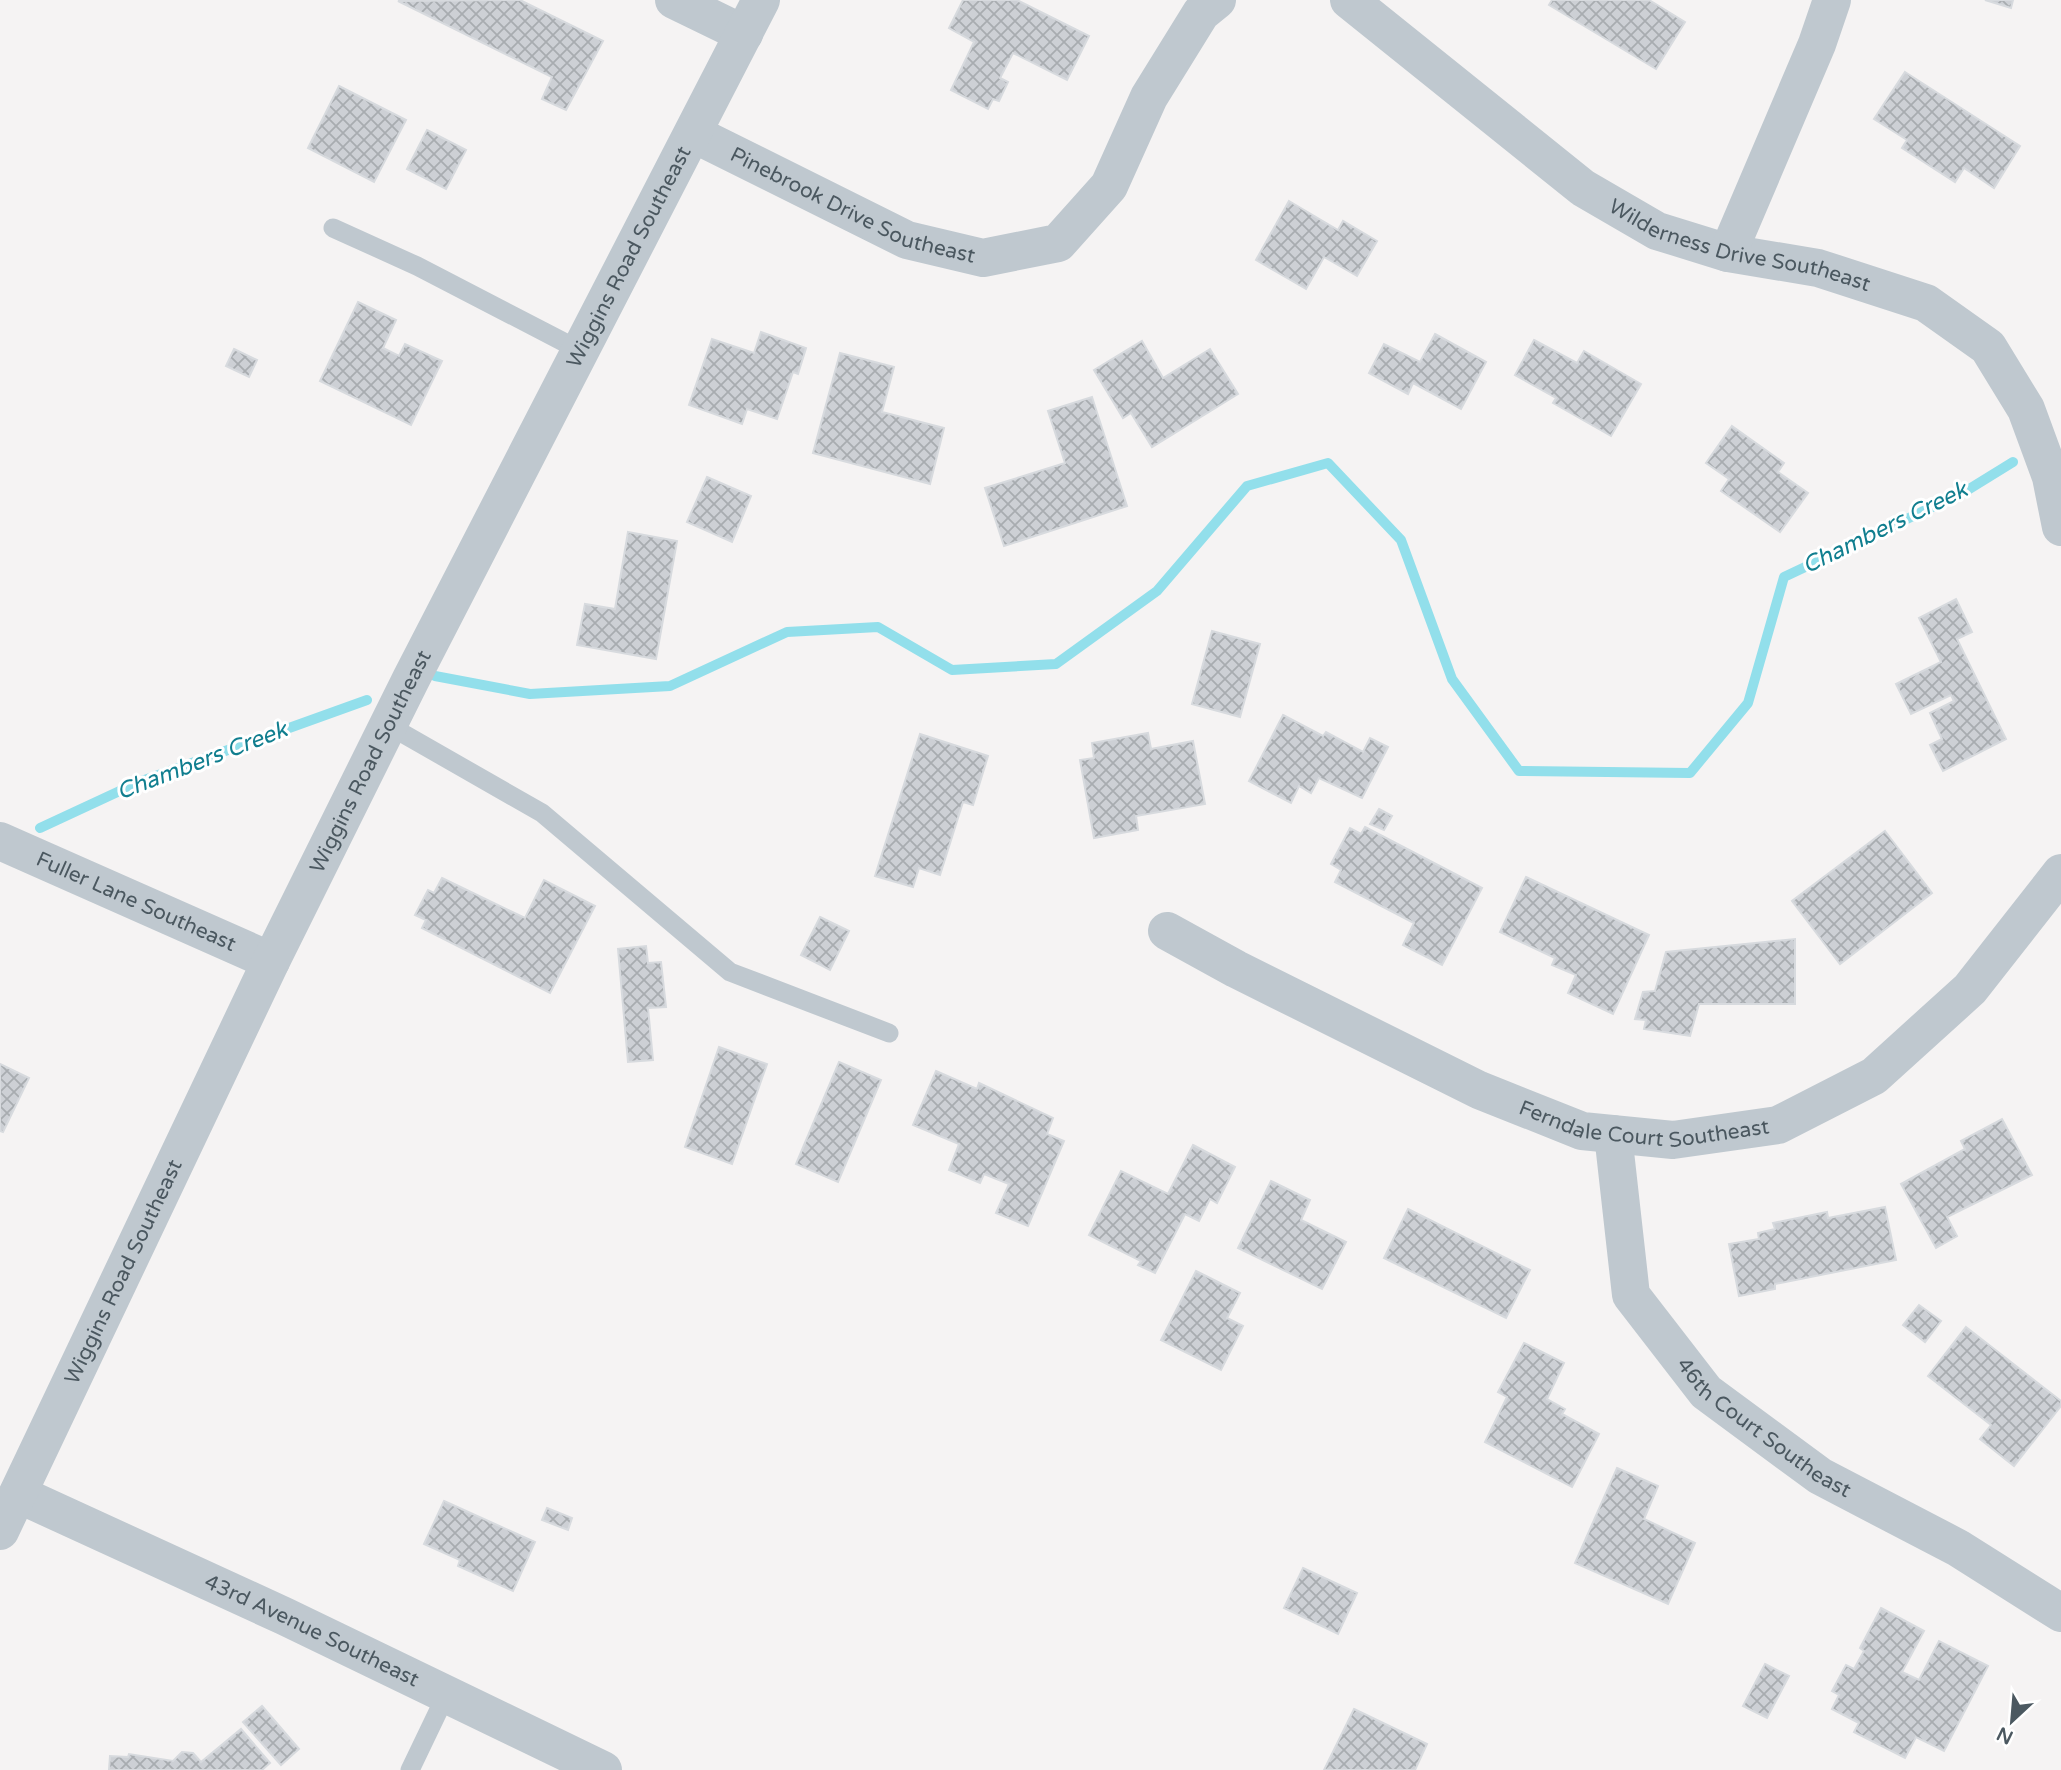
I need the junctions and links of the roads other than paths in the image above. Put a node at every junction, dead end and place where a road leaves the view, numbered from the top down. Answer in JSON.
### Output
{"nodes":[{"id":1,"x":674,"y":0,"type":"edge"},
{"id":2,"x":761,"y":0,"type":"edge"},
{"id":3,"x":1217,"y":0,"type":"edge"},
{"id":4,"x":1349,"y":0,"type":"edge"},
{"id":5,"x":1832,"y":0,"type":"edge"},
{"id":6,"x":744,"y":34,"type":"junction"},
{"id":7,"x":694,"y":134,"type":"junction"},
{"id":8,"x":333,"y":228,"type":"dead end"},
{"id":9,"x":1728,"y":253,"type":"junction"},
{"id":10,"x":581,"y":351,"type":"junction"},
{"id":11,"x":2061,"y":527,"type":"edge"},
{"id":12,"x":388,"y":724,"type":"junction"},
{"id":13,"x":0,"y":841,"type":"edge"},
{"id":14,"x":2061,"y":873,"type":"edge"},
{"id":15,"x":1167,"y":931,"type":"dead end"},
{"id":16,"x":271,"y":961,"type":"junction"},
{"id":17,"x":889,"y":1033,"type":"dead end"},
{"id":18,"x":1613,"y":1134,"type":"junction"},
{"id":19,"x":18,"y":1494,"type":"junction"},
{"id":20,"x":0,"y":1531,"type":"edge"},
{"id":21,"x":2061,"y":1613,"type":"edge"},
{"id":22,"x":446,"y":1695,"type":"junction"},
{"id":23,"x":410,"y":1770,"type":"edge"},
{"id":24,"x":603,"y":1770,"type":"edge"}],
"edges":[{"from":1,"to":6,"type":"street"},
{"from":2,"to":6,"type":"street","name":"Wiggins Road Southeast"},
{"from":3,"to":7,"type":"street","name":"Pinebrook Drive Southeast"},
{"from":4,"to":9,"type":"street","name":"Wilderness Drive Southeast"},
{"from":5,"to":9,"type":"street"},
{"from":6,"to":7,"type":"street","name":"Wiggins Road Southeast"},
{"from":7,"to":10,"type":"street","name":"Wiggins Road Southeast"},
{"from":8,"to":10,"type":"lane"},
{"from":9,"to":11,"type":"street","name":"Wilderness Drive Southeast"},
{"from":10,"to":12,"type":"street","name":"Wiggins Road Southeast"},
{"from":12,"to":16,"type":"street","name":"Wiggins Road Southeast"},
{"from":12,"to":17,"type":"lane"},
{"from":13,"to":16,"type":"street","name":"Fuller Lane Southeast"},
{"from":14,"to":18,"type":"street","name":"Ferndale Court Southeast"},
{"from":15,"to":18,"type":"street","name":"Ferndale Court Southeast"},
{"from":16,"to":19,"type":"street","name":"Wiggins Road Southeast"},
{"from":18,"to":21,"type":"street","name":"46th Court Southeast"},
{"from":19,"to":20,"type":"street","name":"Wiggins Road Southeast"},
{"from":19,"to":22,"type":"street","name":"43rd Avenue Southeast"},
{"from":22,"to":23,"type":"lane"},
{"from":22,"to":24,"type":"street","name":"43rd Avenue Southeast"}]}
